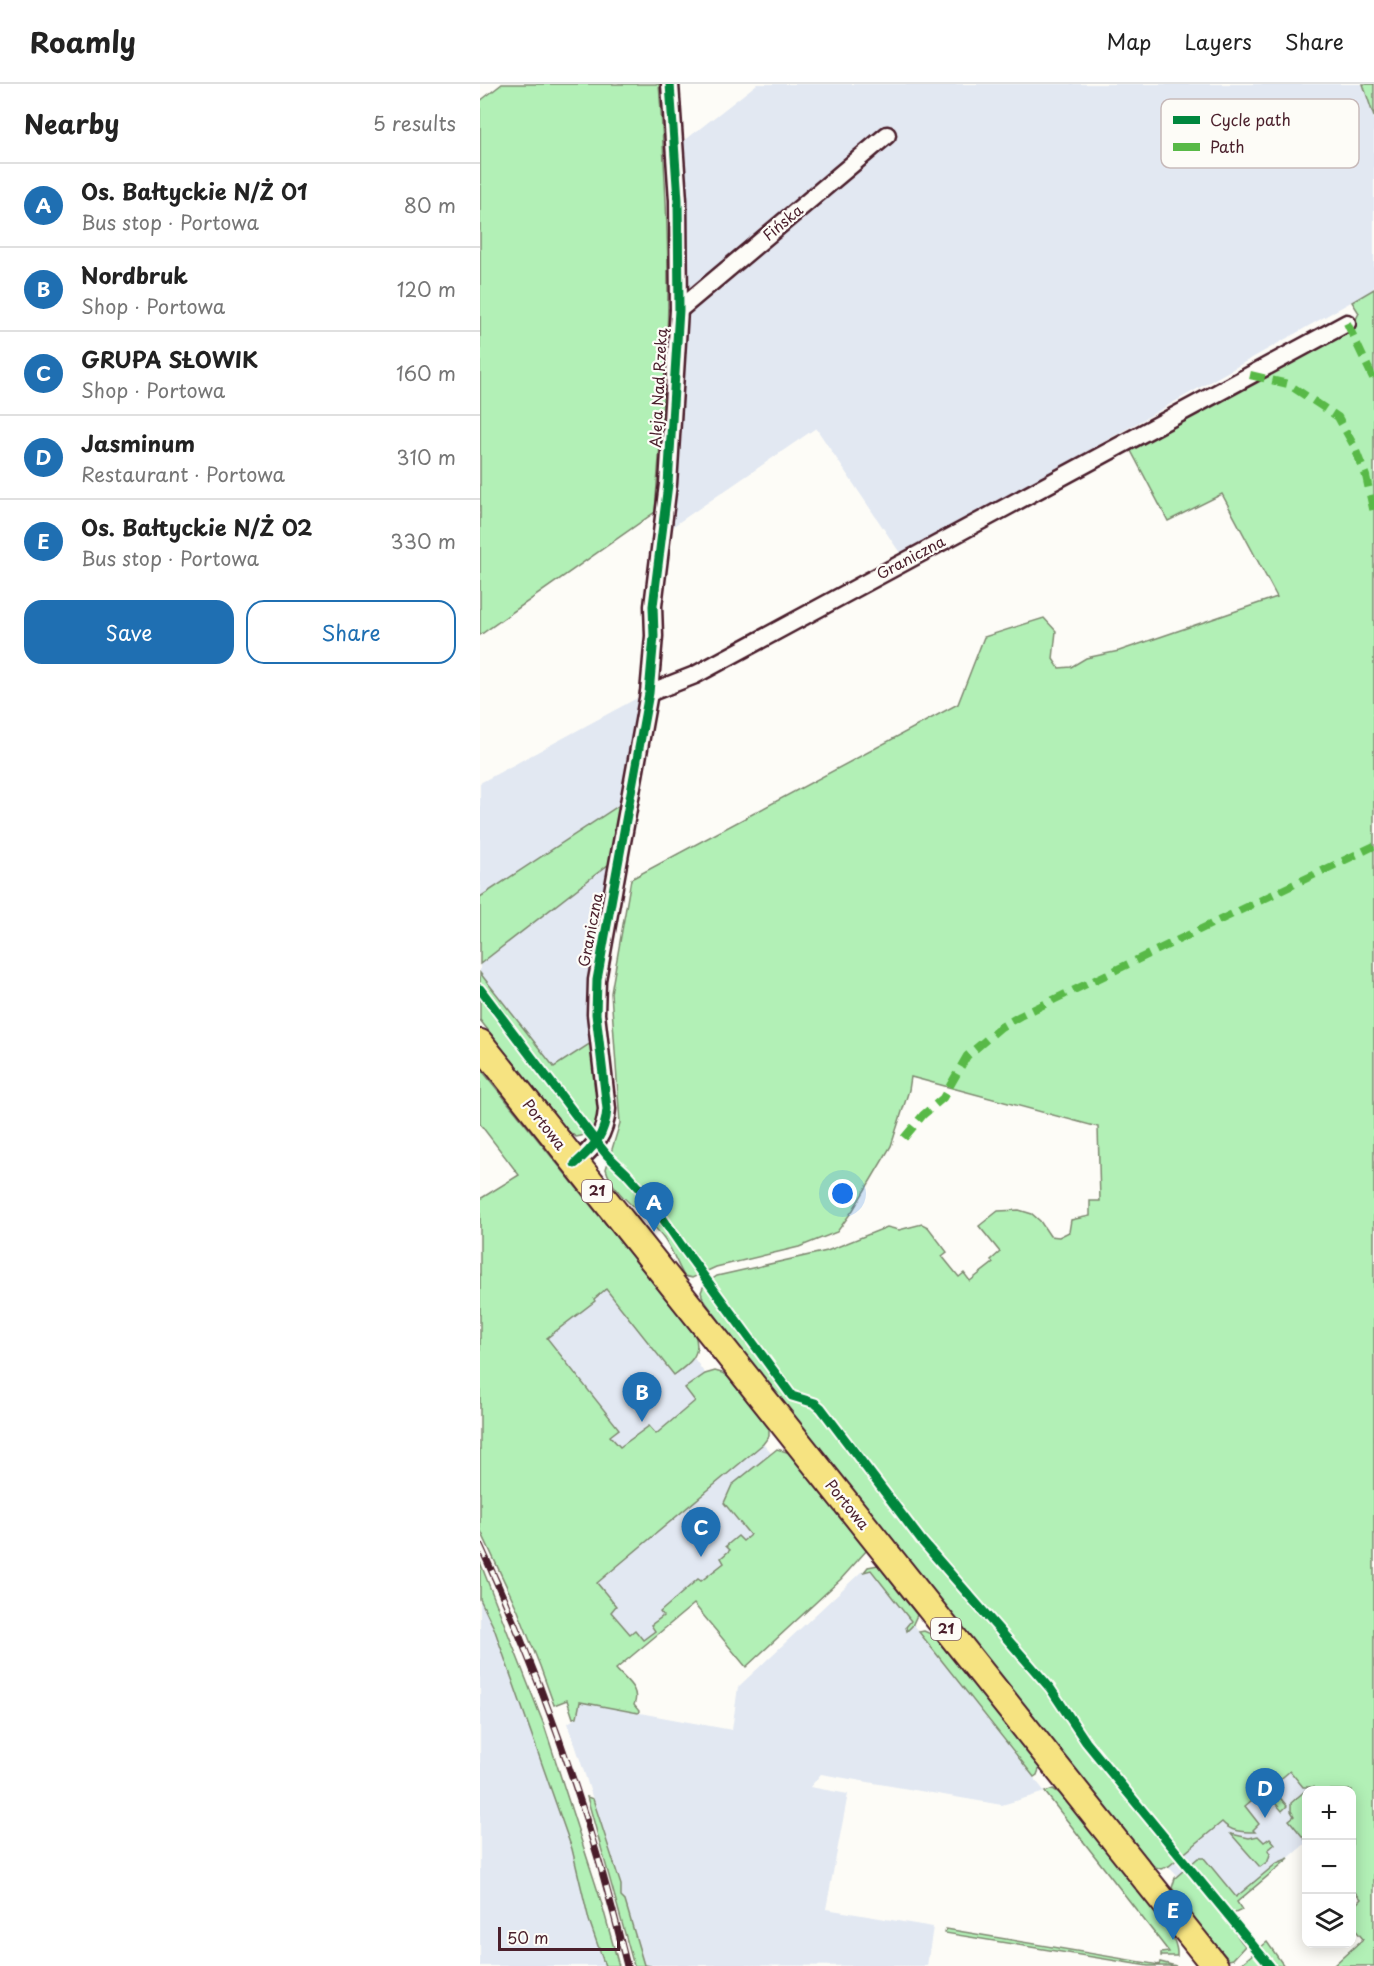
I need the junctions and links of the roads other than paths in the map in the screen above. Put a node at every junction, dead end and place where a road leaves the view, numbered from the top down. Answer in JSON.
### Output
{"nodes":[{"id":1,"x":670,"y":84,"type":"edge"},
{"id":2,"x":887,"y":135,"type":"dead end"},
{"id":3,"x":678,"y":310,"type":"junction"},
{"id":4,"x":1347,"y":323,"type":"dead end"},
{"id":5,"x":649,"y":693,"type":"junction"},
{"id":6,"x":480,"y":1043,"type":"edge"},
{"id":7,"x":574,"y":1164,"type":"junction"},
{"id":8,"x":1215,"y":1966,"type":"edge"}],
"edges":[{"from":1,"to":3,"type":"street","name":"Aleja Nad Rzeką"},
{"from":2,"to":3,"type":"street","name":"Fińska"},
{"from":3,"to":5,"type":"street","name":"Aleja Nad Rzeką"},
{"from":4,"to":5,"type":"street","name":"Graniczna"},
{"from":5,"to":7,"type":"street","name":"Graniczna"},
{"from":6,"to":7,"type":"main road","name":"Portowa","number":"21"},
{"from":7,"to":8,"type":"main road","name":"Portowa","number":"21"}]}
